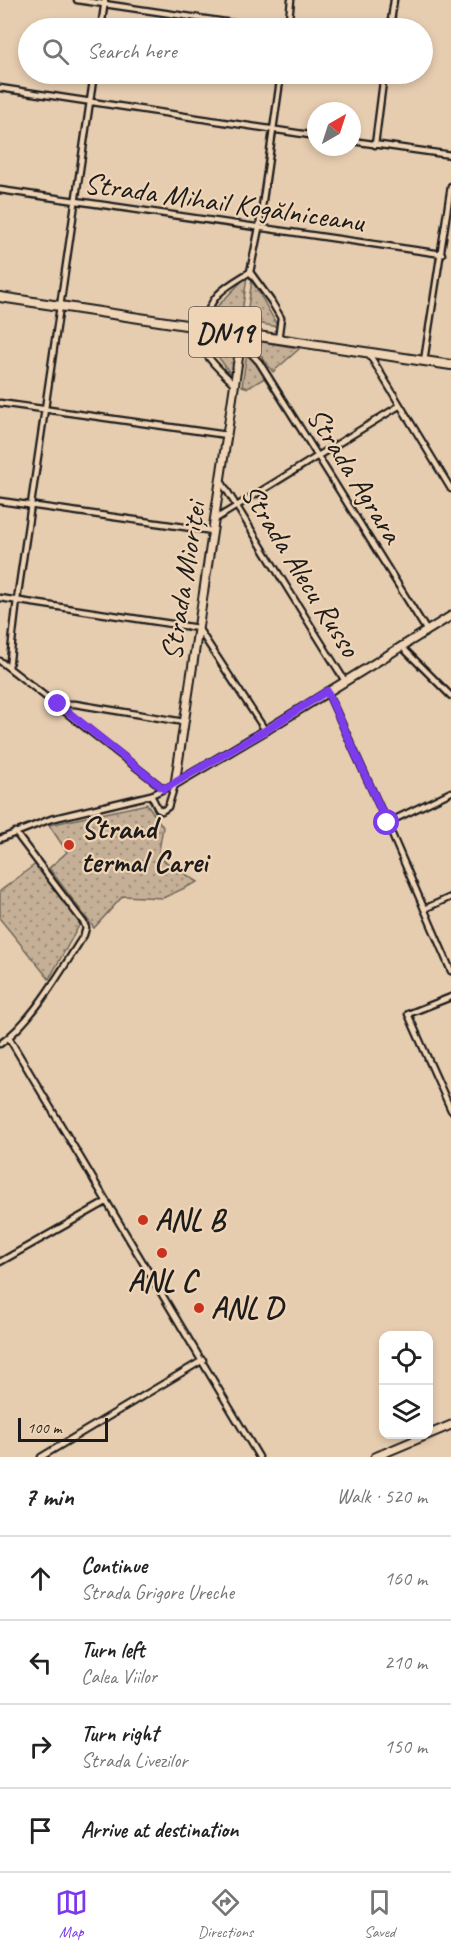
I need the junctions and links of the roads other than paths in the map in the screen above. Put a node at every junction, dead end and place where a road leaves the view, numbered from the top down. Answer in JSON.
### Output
{"nodes":[{"id":1,"x":76,"y":0,"type":"edge"},
{"id":2,"x":291,"y":0,"type":"edge"},
{"id":3,"x":394,"y":0,"type":"edge"},
{"id":4,"x":105,"y":2,"type":"edge"},
{"id":5,"x":103,"y":18,"type":"edge"},
{"id":6,"x":204,"y":18,"type":"edge"},
{"id":7,"x":289,"y":18,"type":"edge"},
{"id":8,"x":391,"y":18,"type":"edge"},
{"id":9,"x":92,"y":84,"type":"edge"},
{"id":10,"x":280,"y":84,"type":"edge"},
{"id":11,"x":383,"y":84,"type":"edge"},
{"id":12,"x":0,"y":88,"type":"edge"},
{"id":13,"x":89,"y":101,"type":"junction"},
{"id":14,"x":273,"y":129,"type":"junction"},
{"id":15,"x":307,"y":135,"type":"edge"},
{"id":16,"x":361,"y":143,"type":"edge"},
{"id":17,"x":375,"y":145,"type":"junction"},
{"id":18,"x":451,"y":155,"type":"edge"},
{"id":19,"x":451,"y":186,"type":"edge"},
{"id":20,"x":0,"y":190,"type":"edge"},
{"id":21,"x":75,"y":201,"type":"junction"},
{"id":22,"x":259,"y":228,"type":"junction"},
{"id":23,"x":442,"y":254,"type":"junction"},
{"id":24,"x":250,"y":272,"type":"junction"},
{"id":25,"x":0,"y":297,"type":"edge"},
{"id":26,"x":61,"y":306,"type":"junction"},
{"id":27,"x":204,"y":328,"type":"junction"},
{"id":28,"x":242,"y":334,"type":"junction"},
{"id":29,"x":278,"y":340,"type":"junction"},
{"id":30,"x":242,"y":344,"type":"junction"},
{"id":31,"x":369,"y":354,"type":"junction"},
{"id":32,"x":424,"y":361,"type":"junction"},
{"id":33,"x":451,"y":365,"type":"edge"},
{"id":34,"x":235,"y":385,"type":"junction"},
{"id":35,"x":0,"y":403,"type":"edge"},
{"id":36,"x":399,"y":406,"type":"junction"},
{"id":37,"x":45,"y":410,"type":"junction"},
{"id":38,"x":227,"y":435,"type":"junction"},
{"id":39,"x":320,"y":457,"type":"junction"},
{"id":40,"x":221,"y":481,"type":"junction"},
{"id":41,"x":451,"y":489,"type":"edge"},
{"id":42,"x":0,"y":501,"type":"edge"},
{"id":43,"x":31,"y":506,"type":"junction"},
{"id":44,"x":236,"y":508,"type":"junction"},
{"id":45,"x":214,"y":520,"type":"junction"},
{"id":46,"x":213,"y":531,"type":"junction"},
{"id":47,"x":0,"y":598,"type":"edge"},
{"id":48,"x":17,"y":600,"type":"junction"},
{"id":49,"x":451,"y":616,"type":"edge"},
{"id":50,"x":198,"y":628,"type":"junction"},
{"id":51,"x":427,"y":631,"type":"junction"},
{"id":52,"x":401,"y":646,"type":"junction"},
{"id":53,"x":0,"y":661,"type":"edge"},
{"id":54,"x":9,"y":668,"type":"junction"},
{"id":55,"x":345,"y":681,"type":"junction"},
{"id":56,"x":327,"y":691,"type":"junction"},
{"id":57,"x":451,"y":696,"type":"edge"},
{"id":58,"x":58,"y":704,"type":"junction"},
{"id":59,"x":184,"y":722,"type":"junction"},
{"id":60,"x":265,"y":730,"type":"junction"},
{"id":61,"x":175,"y":783,"type":"junction"},
{"id":62,"x":164,"y":789,"type":"junction"},
{"id":63,"x":451,"y":792,"type":"edge"},
{"id":64,"x":152,"y":795,"type":"junction"},
{"id":65,"x":387,"y":823,"type":"junction"},
{"id":66,"x":15,"y":832,"type":"junction"},
{"id":67,"x":0,"y":839,"type":"edge"},
{"id":68,"x":451,"y":897,"type":"edge"},
{"id":69,"x":424,"y":909,"type":"junction"},
{"id":70,"x":451,"y":971,"type":"edge"},
{"id":71,"x":451,"y":997,"type":"edge"},
{"id":72,"x":9,"y":1038,"type":"junction"},
{"id":73,"x":0,"y":1044,"type":"edge"},
{"id":74,"x":451,"y":1110,"type":"edge"},
{"id":75,"x":106,"y":1202,"type":"junction"},
{"id":76,"x":0,"y":1262,"type":"edge"},
{"id":77,"x":202,"y":1360,"type":"junction"},
{"id":78,"x":451,"y":1425,"type":"edge"},
{"id":79,"x":41,"y":1457,"type":"edge"},
{"id":80,"x":259,"y":1457,"type":"edge"},
{"id":81,"x":375,"y":1457,"type":"edge"}],
"edges":[{"from":1,"to":4,"type":"street"},
{"from":2,"to":7,"type":"street"},
{"from":3,"to":8,"type":"street"},
{"from":4,"to":5,"type":"street"},
{"from":4,"to":6,"type":"street"},
{"from":9,"to":13,"type":"street"},
{"from":10,"to":14,"type":"street"},
{"from":11,"to":17,"type":"street"},
{"from":12,"to":13,"type":"street"},
{"from":13,"to":14,"type":"street"},
{"from":13,"to":21,"type":"street"},
{"from":14,"to":15,"type":"street"},
{"from":14,"to":22,"type":"street"},
{"from":16,"to":17,"type":"street"},
{"from":17,"to":18,"type":"street"},
{"from":19,"to":23,"type":"street"},
{"from":20,"to":21,"type":"street","name":"Strada Mihail Kogălniceanu"},
{"from":21,"to":22,"type":"street","name":"Strada Mihail Kogălniceanu"},
{"from":21,"to":26,"type":"street"},
{"from":22,"to":23,"type":"street","name":"Strada Mihail Kogălniceanu"},
{"from":22,"to":24,"type":"street"},
{"from":23,"to":32,"type":"street"},
{"from":24,"to":27,"type":"street"},
{"from":24,"to":29,"type":"street"},
{"from":25,"to":26,"type":"main road","number":"DN19"},
{"from":26,"to":27,"type":"main road","number":"DN19"},
{"from":26,"to":37,"type":"street"},
{"from":27,"to":28,"type":"main road","number":"DN19"},
{"from":27,"to":34,"type":"street"},
{"from":28,"to":29,"type":"main road","number":"DN19"},
{"from":28,"to":30,"type":"street","name":"Strada Mioriței"},
{"from":29,"to":31,"type":"main road","number":"DN19"},
{"from":30,"to":34,"type":"street","name":"Strada Mioriței"},
{"from":30,"to":39,"type":"street","name":"Strada Agrara"},
{"from":31,"to":32,"type":"main road","number":"DN19"},
{"from":31,"to":36,"type":"street"},
{"from":32,"to":33,"type":"main road","number":"DN19"},
{"from":34,"to":38,"type":"street","name":"Strada Mioriței"},
{"from":35,"to":37,"type":"street"},
{"from":36,"to":39,"type":"street"},
{"from":36,"to":41,"type":"street"},
{"from":37,"to":38,"type":"street"},
{"from":37,"to":43,"type":"street"},
{"from":38,"to":40,"type":"street","name":"Strada Mioriței"},
{"from":39,"to":44,"type":"street"},
{"from":39,"to":51,"type":"street","name":"Strada Agrara"},
{"from":40,"to":44,"type":"street","name":"Strada Alecu Russo"},
{"from":40,"to":45,"type":"street","name":"Strada Mioriței"},
{"from":42,"to":43,"type":"street"},
{"from":43,"to":46,"type":"street"},
{"from":43,"to":48,"type":"street"},
{"from":44,"to":45,"type":"street"},
{"from":44,"to":55,"type":"street","name":"Strada Alecu Russo"},
{"from":45,"to":46,"type":"street","name":"Strada Mioriței"},
{"from":46,"to":50,"type":"street","name":"Strada Mioriței"},
{"from":47,"to":48,"type":"street"},
{"from":48,"to":50,"type":"street"},
{"from":48,"to":54,"type":"street"},
{"from":49,"to":51,"type":"street"},
{"from":50,"to":59,"type":"street","name":"Strada Mioriței"},
{"from":50,"to":60,"type":"street"},
{"from":51,"to":52,"type":"street"},
{"from":52,"to":55,"type":"street"},
{"from":52,"to":57,"type":"street"},
{"from":53,"to":54,"type":"street"},
{"from":54,"to":58,"type":"street"},
{"from":55,"to":56,"type":"street"},
{"from":56,"to":60,"type":"street"},
{"from":56,"to":65,"type":"street"},
{"from":58,"to":59,"type":"street"},
{"from":58,"to":62,"type":"street"},
{"from":59,"to":61,"type":"street","name":"Strada Mioriței"},
{"from":60,"to":61,"type":"street"},
{"from":61,"to":62,"type":"street"},
{"from":61,"to":64,"type":"street"},
{"from":62,"to":64,"type":"street"},
{"from":63,"to":65,"type":"street"},
{"from":64,"to":66,"type":"street"},
{"from":65,"to":69,"type":"street"},
{"from":66,"to":67,"type":"street"},
{"from":66,"to":72,"type":"street"},
{"from":68,"to":69,"type":"street"},
{"from":69,"to":70,"type":"street"},
{"from":71,"to":74,"type":"street"},
{"from":72,"to":73,"type":"street"},
{"from":72,"to":75,"type":"street"},
{"from":75,"to":76,"type":"street"},
{"from":75,"to":77,"type":"street"},
{"from":77,"to":79,"type":"street"},
{"from":77,"to":80,"type":"street"},
{"from":78,"to":81,"type":"street"}]}
